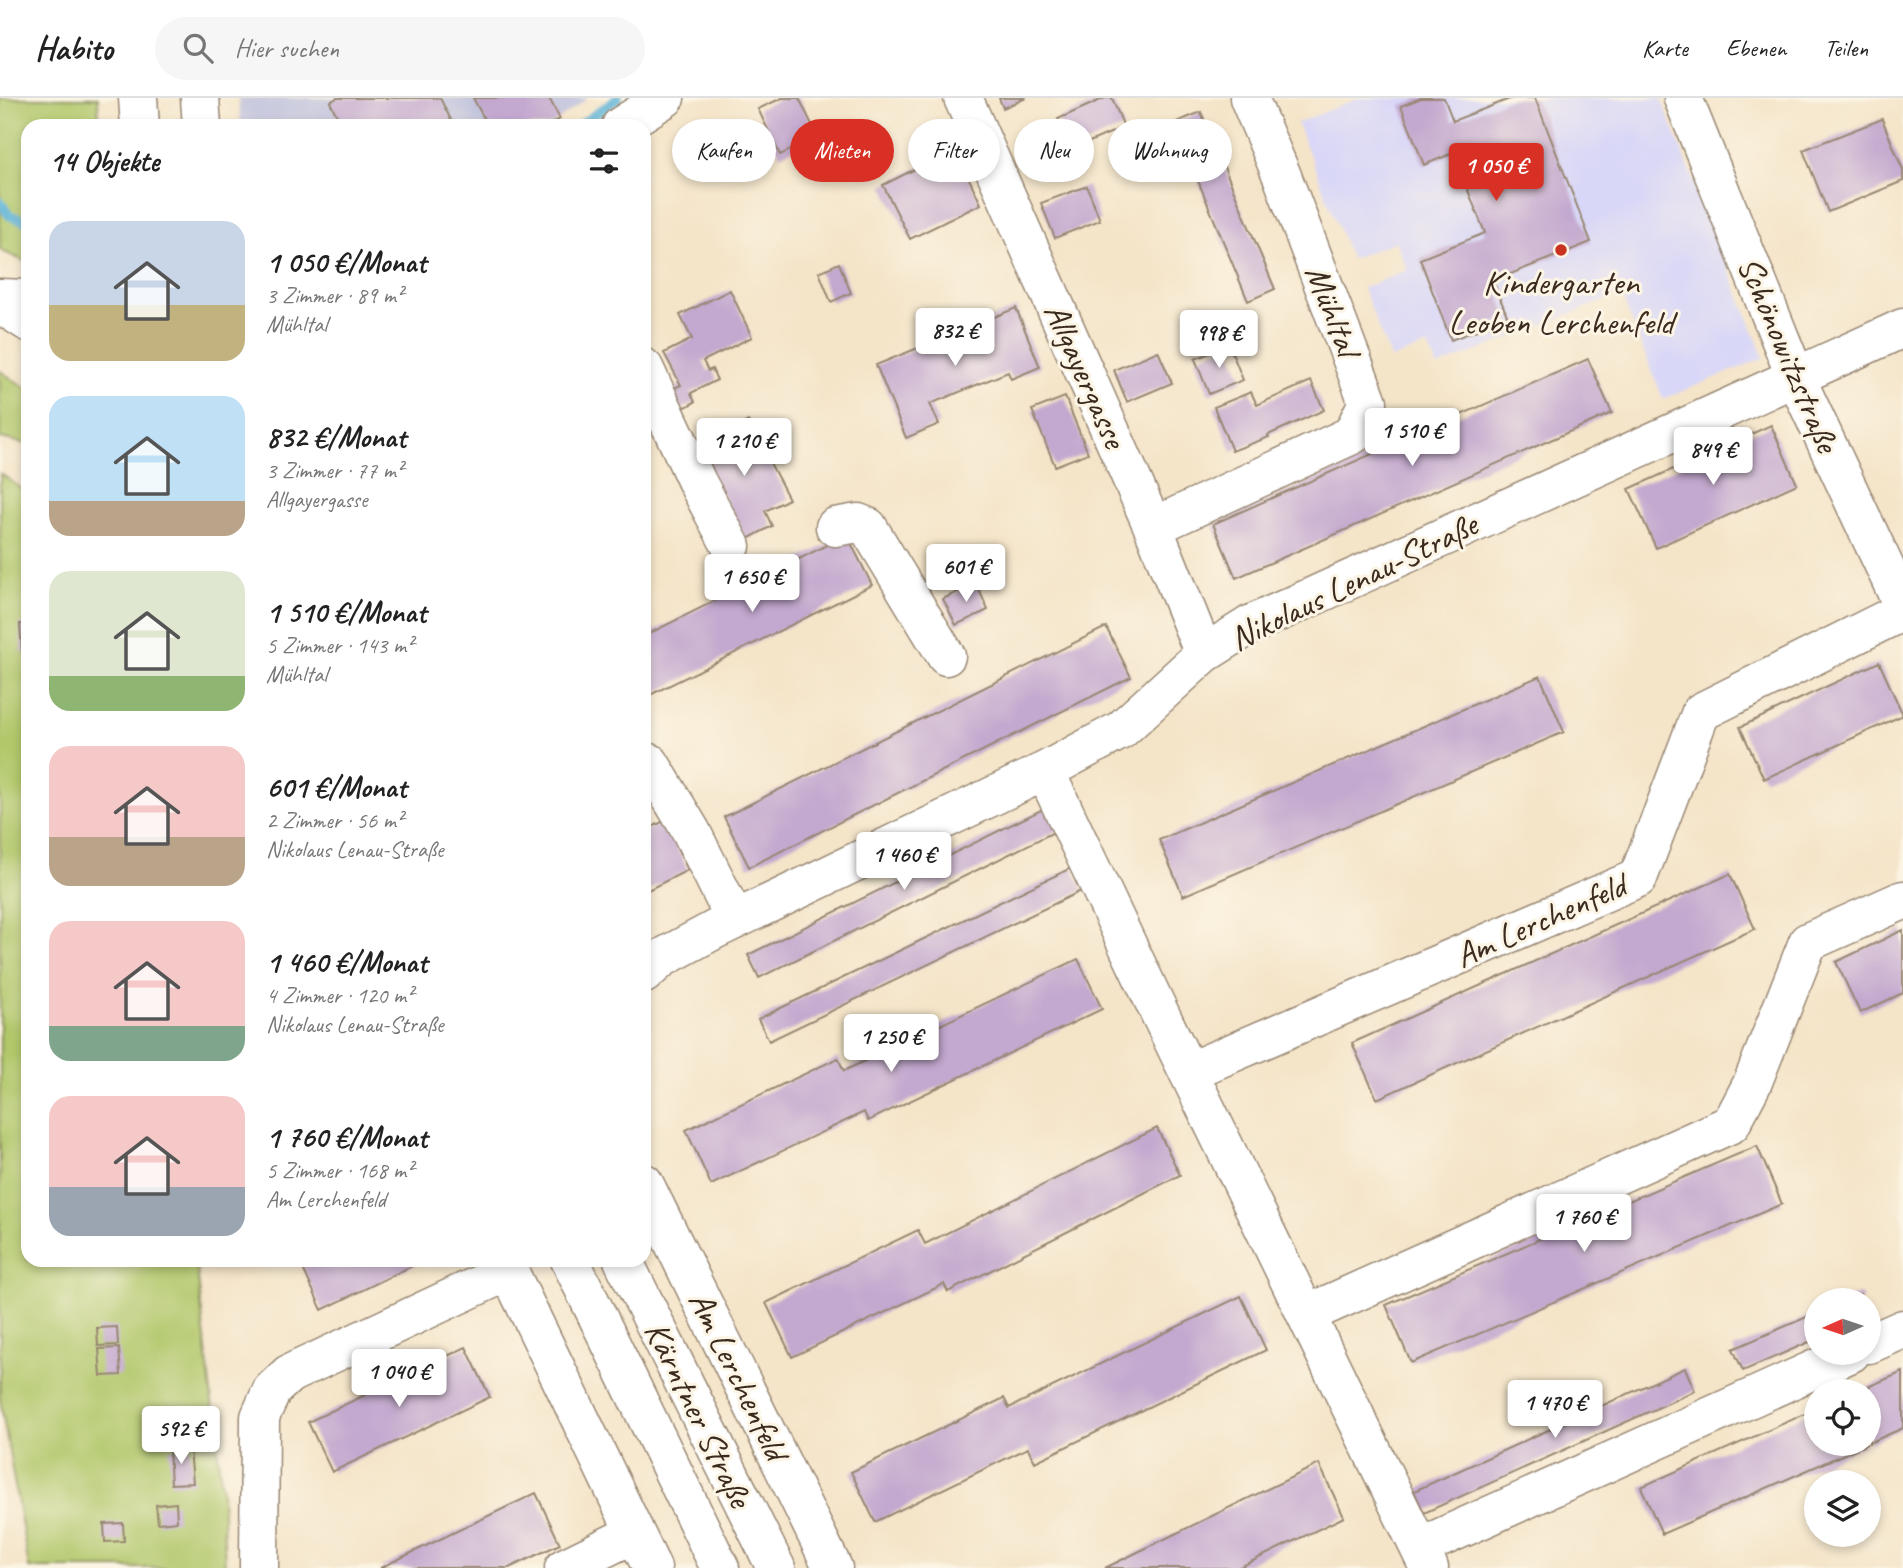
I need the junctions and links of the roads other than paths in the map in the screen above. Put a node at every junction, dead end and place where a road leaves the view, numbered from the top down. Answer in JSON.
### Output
{"nodes":[{"id":1,"x":138,"y":98,"type":"edge"},
{"id":2,"x":200,"y":98,"type":"edge"},
{"id":3,"x":665,"y":98,"type":"edge"},
{"id":4,"x":963,"y":98,"type":"edge"},
{"id":5,"x":1249,"y":98,"type":"edge"},
{"id":6,"x":1683,"y":98,"type":"edge"},
{"id":7,"x":140,"y":119,"type":"edge"},
{"id":8,"x":202,"y":119,"type":"edge"},
{"id":9,"x":632,"y":119,"type":"edge"},
{"id":10,"x":0,"y":298,"type":"edge"},
{"id":11,"x":21,"y":299,"type":"edge"},
{"id":12,"x":0,"y":304,"type":"edge"},
{"id":13,"x":21,"y":318,"type":"edge"},
{"id":14,"x":1903,"y":328,"type":"edge"},
{"id":15,"x":1796,"y":377,"type":"junction"},
{"id":16,"x":651,"y":383,"type":"edge"},
{"id":17,"x":835,"y":527,"type":"dead end"},
{"id":18,"x":1153,"y":527,"type":"junction"},
{"id":19,"x":731,"y":546,"type":"dead end"},
{"id":20,"x":1903,"y":609,"type":"edge"},
{"id":21,"x":1204,"y":654,"type":"junction"},
{"id":22,"x":946,"y":656,"type":"dead end"},
{"id":23,"x":651,"y":765,"type":"edge"},
{"id":24,"x":1045,"y":771,"type":"junction"},
{"id":25,"x":1903,"y":900,"type":"edge"},
{"id":26,"x":735,"y":920,"type":"junction"},
{"id":27,"x":651,"y":966,"type":"edge"},
{"id":28,"x":1188,"y":1072,"type":"junction"},
{"id":29,"x":651,"y":1197,"type":"edge"},
{"id":30,"x":573,"y":1267,"type":"edge"},
{"id":31,"x":626,"y":1267,"type":"edge"},
{"id":32,"x":1307,"y":1314,"type":"junction"},
{"id":33,"x":1903,"y":1329,"type":"edge"},
{"id":34,"x":1881,"y":1339,"type":"edge"},
{"id":35,"x":1826,"y":1365,"type":"edge"},
{"id":36,"x":635,"y":1533,"type":"junction"},
{"id":37,"x":1424,"y":1558,"type":"edge"},
{"id":38,"x":259,"y":1568,"type":"edge"},
{"id":39,"x":564,"y":1568,"type":"edge"},
{"id":40,"x":652,"y":1568,"type":"edge"},
{"id":41,"x":720,"y":1568,"type":"edge"},
{"id":42,"x":776,"y":1568,"type":"edge"},
{"id":43,"x":833,"y":1568,"type":"edge"}],
"edges":[{"from":1,"to":7,"type":"main road"},
{"from":2,"to":8,"type":"main road"},
{"from":3,"to":9,"type":"main road"},
{"from":4,"to":18,"type":"main road","name":"Allgayergasse"},
{"from":5,"to":18,"type":"main road","name":"Mühltal"},
{"from":6,"to":15,"type":"main road","name":"Schönowitzstraße"},
{"from":10,"to":11,"type":"main road"},
{"from":12,"to":13,"type":"main road"},
{"from":14,"to":15,"type":"main road","name":"Nikolaus Lenau-Straße"},
{"from":15,"to":20,"type":"main road","name":"Schönowitzstraße"},
{"from":15,"to":21,"type":"main road","name":"Nikolaus Lenau-Straße"},
{"from":16,"to":19,"type":"main road"},
{"from":17,"to":22,"type":"main road"},
{"from":18,"to":21,"type":"main road","name":"Allgayergasse"},
{"from":20,"to":28,"type":"main road","name":"Am Lerchenfeld"},
{"from":21,"to":24,"type":"main road","name":"Nikolaus Lenau-Straße"},
{"from":23,"to":26,"type":"main road"},
{"from":24,"to":26,"type":"main road","name":"Nikolaus Lenau-Straße"},
{"from":24,"to":28,"type":"main road"},
{"from":25,"to":32,"type":"main road"},
{"from":26,"to":27,"type":"main road","name":"Nikolaus Lenau-Straße"},
{"from":28,"to":32,"type":"main road"},
{"from":29,"to":43,"type":"main road","name":"Am Lerchenfeld"},
{"from":30,"to":41,"type":"main road","name":"Kärntner Straße"},
{"from":31,"to":42,"type":"main road","name":"Kärntner Straße"},
{"from":32,"to":37,"type":"main road"},
{"from":33,"to":34,"type":"main road"},
{"from":35,"to":37,"type":"main road"},
{"from":36,"to":38,"type":"main road"},
{"from":36,"to":39,"type":"main road"},
{"from":36,"to":40,"type":"main road"}]}
